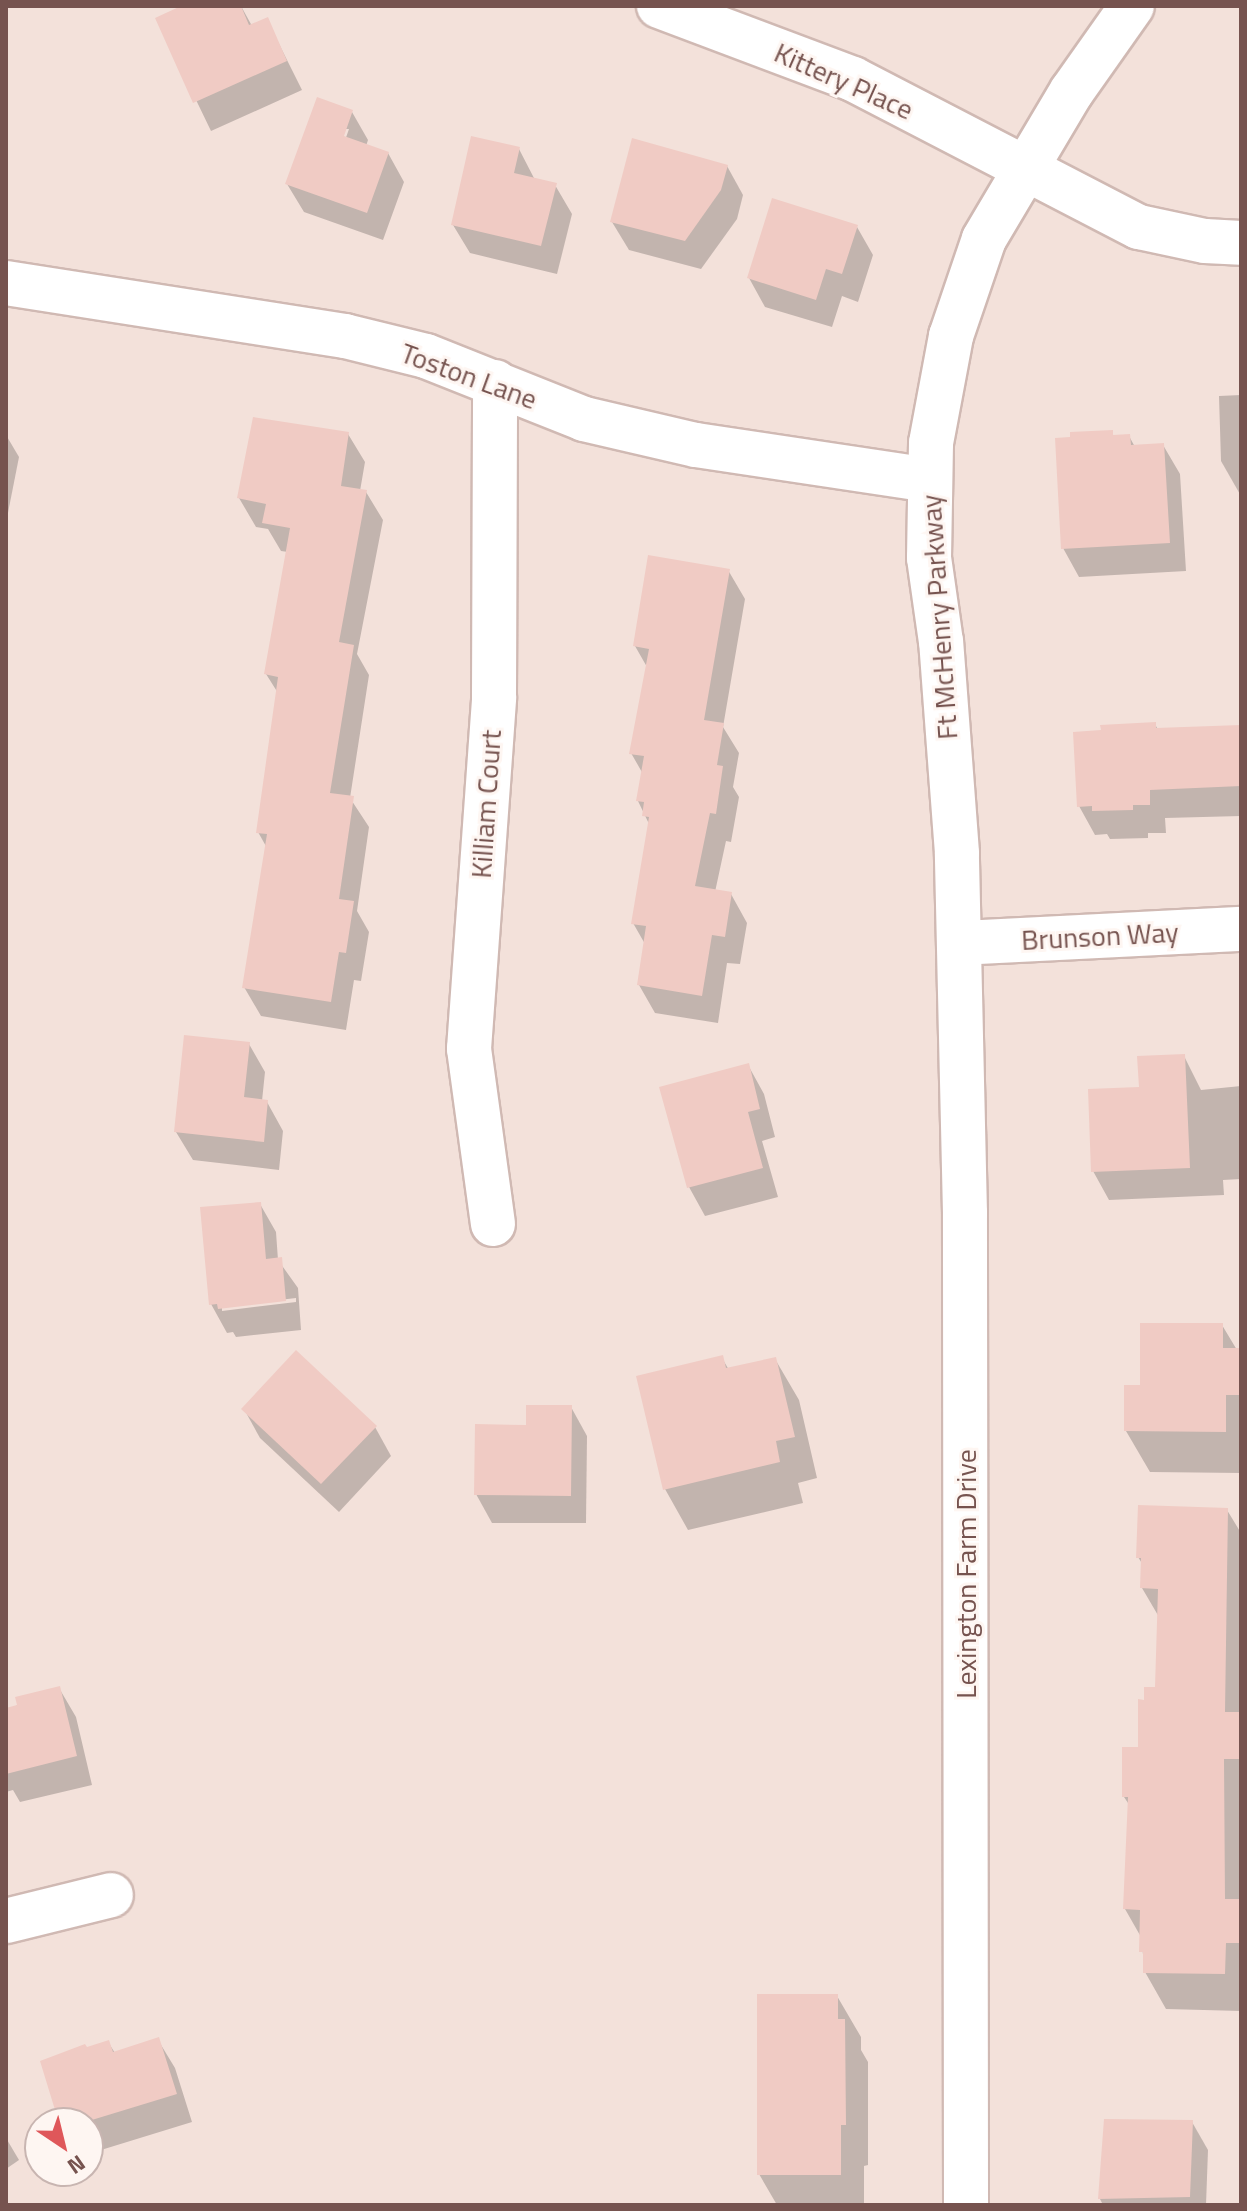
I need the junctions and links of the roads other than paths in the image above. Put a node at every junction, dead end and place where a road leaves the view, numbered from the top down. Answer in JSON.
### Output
{"nodes":[{"id":1,"x":659,"y":6,"type":"edge"},
{"id":2,"x":1132,"y":6,"type":"edge"},
{"id":3,"x":1024,"y":169,"type":"junction"},
{"id":4,"x":1241,"y":243,"type":"edge"},
{"id":5,"x":6,"y":283,"type":"edge"},
{"id":6,"x":495,"y":382,"type":"junction"},
{"id":7,"x":929,"y":480,"type":"junction"},
{"id":8,"x":1241,"y":929,"type":"edge"},
{"id":9,"x":960,"y":943,"type":"junction"},
{"id":10,"x":493,"y":1224,"type":"dead end"},
{"id":11,"x":111,"y":1895,"type":"dead end"},
{"id":12,"x":6,"y":1921,"type":"edge"},
{"id":13,"x":966,"y":2205,"type":"edge"}],
"edges":[{"from":1,"to":3,"type":"street","name":"Kittery Place"},
{"from":2,"to":3,"type":"street","name":"Ft McHenry Parkway"},
{"from":3,"to":4,"type":"street","name":"Kittery Place"},
{"from":3,"to":7,"type":"street","name":"Ft McHenry Parkway"},
{"from":5,"to":6,"type":"street","name":"Toston Lane"},
{"from":6,"to":7,"type":"street","name":"Toston Lane"},
{"from":6,"to":10,"type":"street","name":"Killiam Court"},
{"from":7,"to":9,"type":"street","name":"Ft McHenry Parkway"},
{"from":8,"to":9,"type":"street","name":"Brunson Way"},
{"from":9,"to":13,"type":"street","name":"Lexington Farm Drive"},
{"from":11,"to":12,"type":"street"}]}
